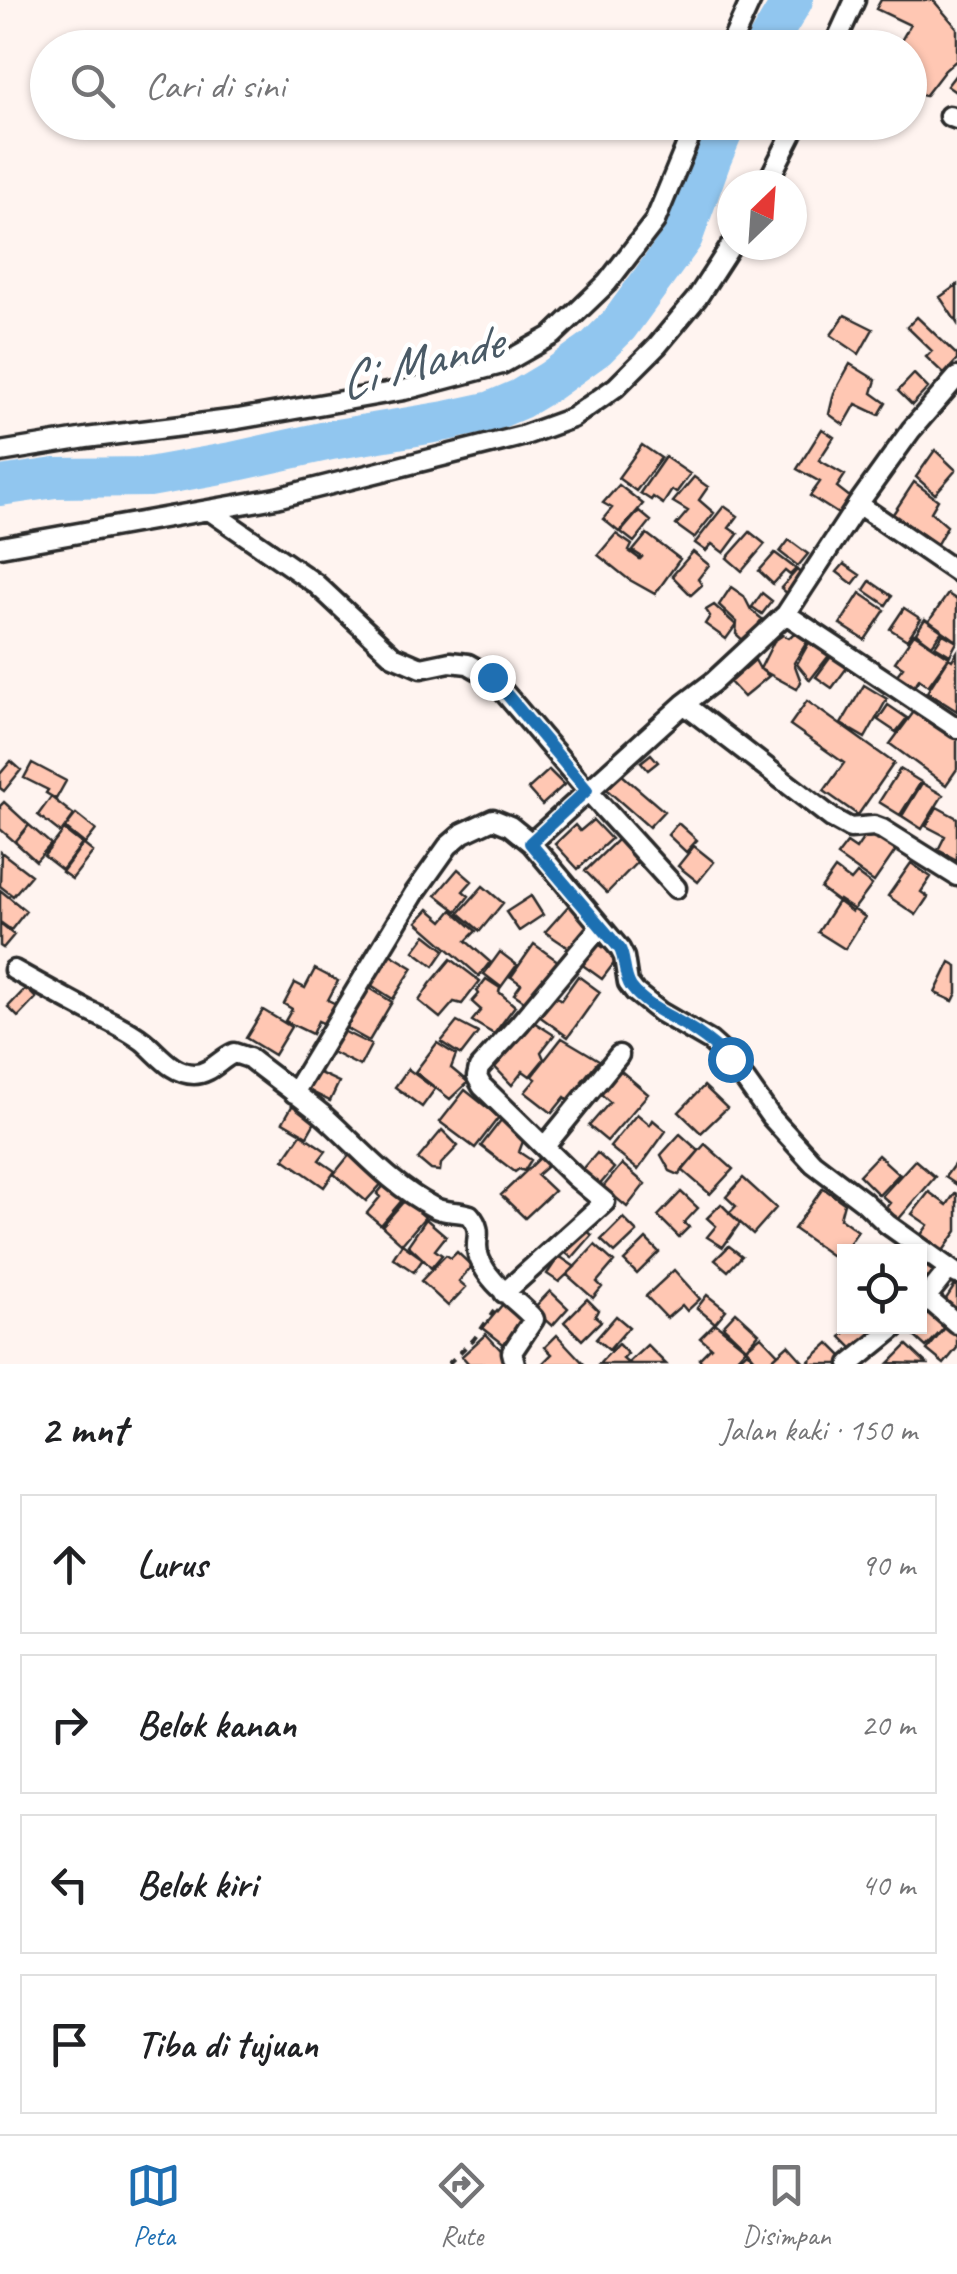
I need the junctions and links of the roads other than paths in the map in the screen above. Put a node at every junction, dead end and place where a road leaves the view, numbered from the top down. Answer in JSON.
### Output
{"nodes":[{"id":1,"x":751,"y":0,"type":"edge"},
{"id":2,"x":855,"y":0,"type":"edge"},
{"id":3,"x":737,"y":30,"type":"edge"},
{"id":4,"x":841,"y":30,"type":"edge"},
{"id":5,"x":688,"y":140,"type":"edge"},
{"id":6,"x":789,"y":140,"type":"edge"},
{"id":7,"x":774,"y":170,"type":"edge"},
{"id":8,"x":722,"y":260,"type":"edge"},
{"id":9,"x":957,"y":376,"type":"edge"},
{"id":10,"x":0,"y":452,"type":"edge"},
{"id":11,"x":858,"y":504,"type":"junction"},
{"id":12,"x":209,"y":510,"type":"junction"},
{"id":13,"x":0,"y":547,"type":"edge"},
{"id":14,"x":957,"y":572,"type":"edge"},
{"id":15,"x":786,"y":614,"type":"junction"},
{"id":16,"x":684,"y":704,"type":"junction"},
{"id":17,"x":957,"y":728,"type":"edge"},
{"id":18,"x":587,"y":790,"type":"junction"},
{"id":19,"x":530,"y":843,"type":"junction"},
{"id":20,"x":957,"y":876,"type":"edge"},
{"id":21,"x":676,"y":888,"type":"dead end"},
{"id":22,"x":600,"y":926,"type":"junction"},
{"id":23,"x":14,"y":970,"type":"dead end"},
{"id":24,"x":619,"y":1055,"type":"dead end"},
{"id":25,"x":294,"y":1093,"type":"junction"},
{"id":26,"x":545,"y":1146,"type":"junction"},
{"id":27,"x":953,"y":1272,"type":"edge"},
{"id":28,"x":504,"y":1293,"type":"junction"},
{"id":29,"x":927,"y":1298,"type":"edge"},
{"id":30,"x":927,"y":1305,"type":"edge"},
{"id":31,"x":957,"y":1324,"type":"edge"},
{"id":32,"x":887,"y":1334,"type":"edge"},
{"id":33,"x":515,"y":1364,"type":"edge"},
{"id":34,"x":850,"y":1364,"type":"edge"}],
"edges":[{"from":1,"to":3,"type":"street"},
{"from":2,"to":4,"type":"street"},
{"from":5,"to":10,"type":"street"},
{"from":6,"to":7,"type":"street"},
{"from":8,"to":12,"type":"street"},
{"from":9,"to":11,"type":"street"},
{"from":11,"to":14,"type":"street"},
{"from":11,"to":15,"type":"street"},
{"from":12,"to":13,"type":"street"},
{"from":12,"to":18,"type":"street"},
{"from":15,"to":16,"type":"street"},
{"from":15,"to":17,"type":"street"},
{"from":16,"to":18,"type":"street"},
{"from":16,"to":20,"type":"street"},
{"from":18,"to":19,"type":"street"},
{"from":18,"to":21,"type":"street"},
{"from":19,"to":22,"type":"street"},
{"from":19,"to":25,"type":"street"},
{"from":22,"to":26,"type":"street"},
{"from":22,"to":27,"type":"street"},
{"from":23,"to":25,"type":"street"},
{"from":24,"to":26,"type":"street"},
{"from":25,"to":28,"type":"street"},
{"from":26,"to":28,"type":"street"},
{"from":27,"to":29,"type":"street"},
{"from":28,"to":33,"type":"street"},
{"from":30,"to":31,"type":"street"},
{"from":32,"to":34,"type":"street"}]}
